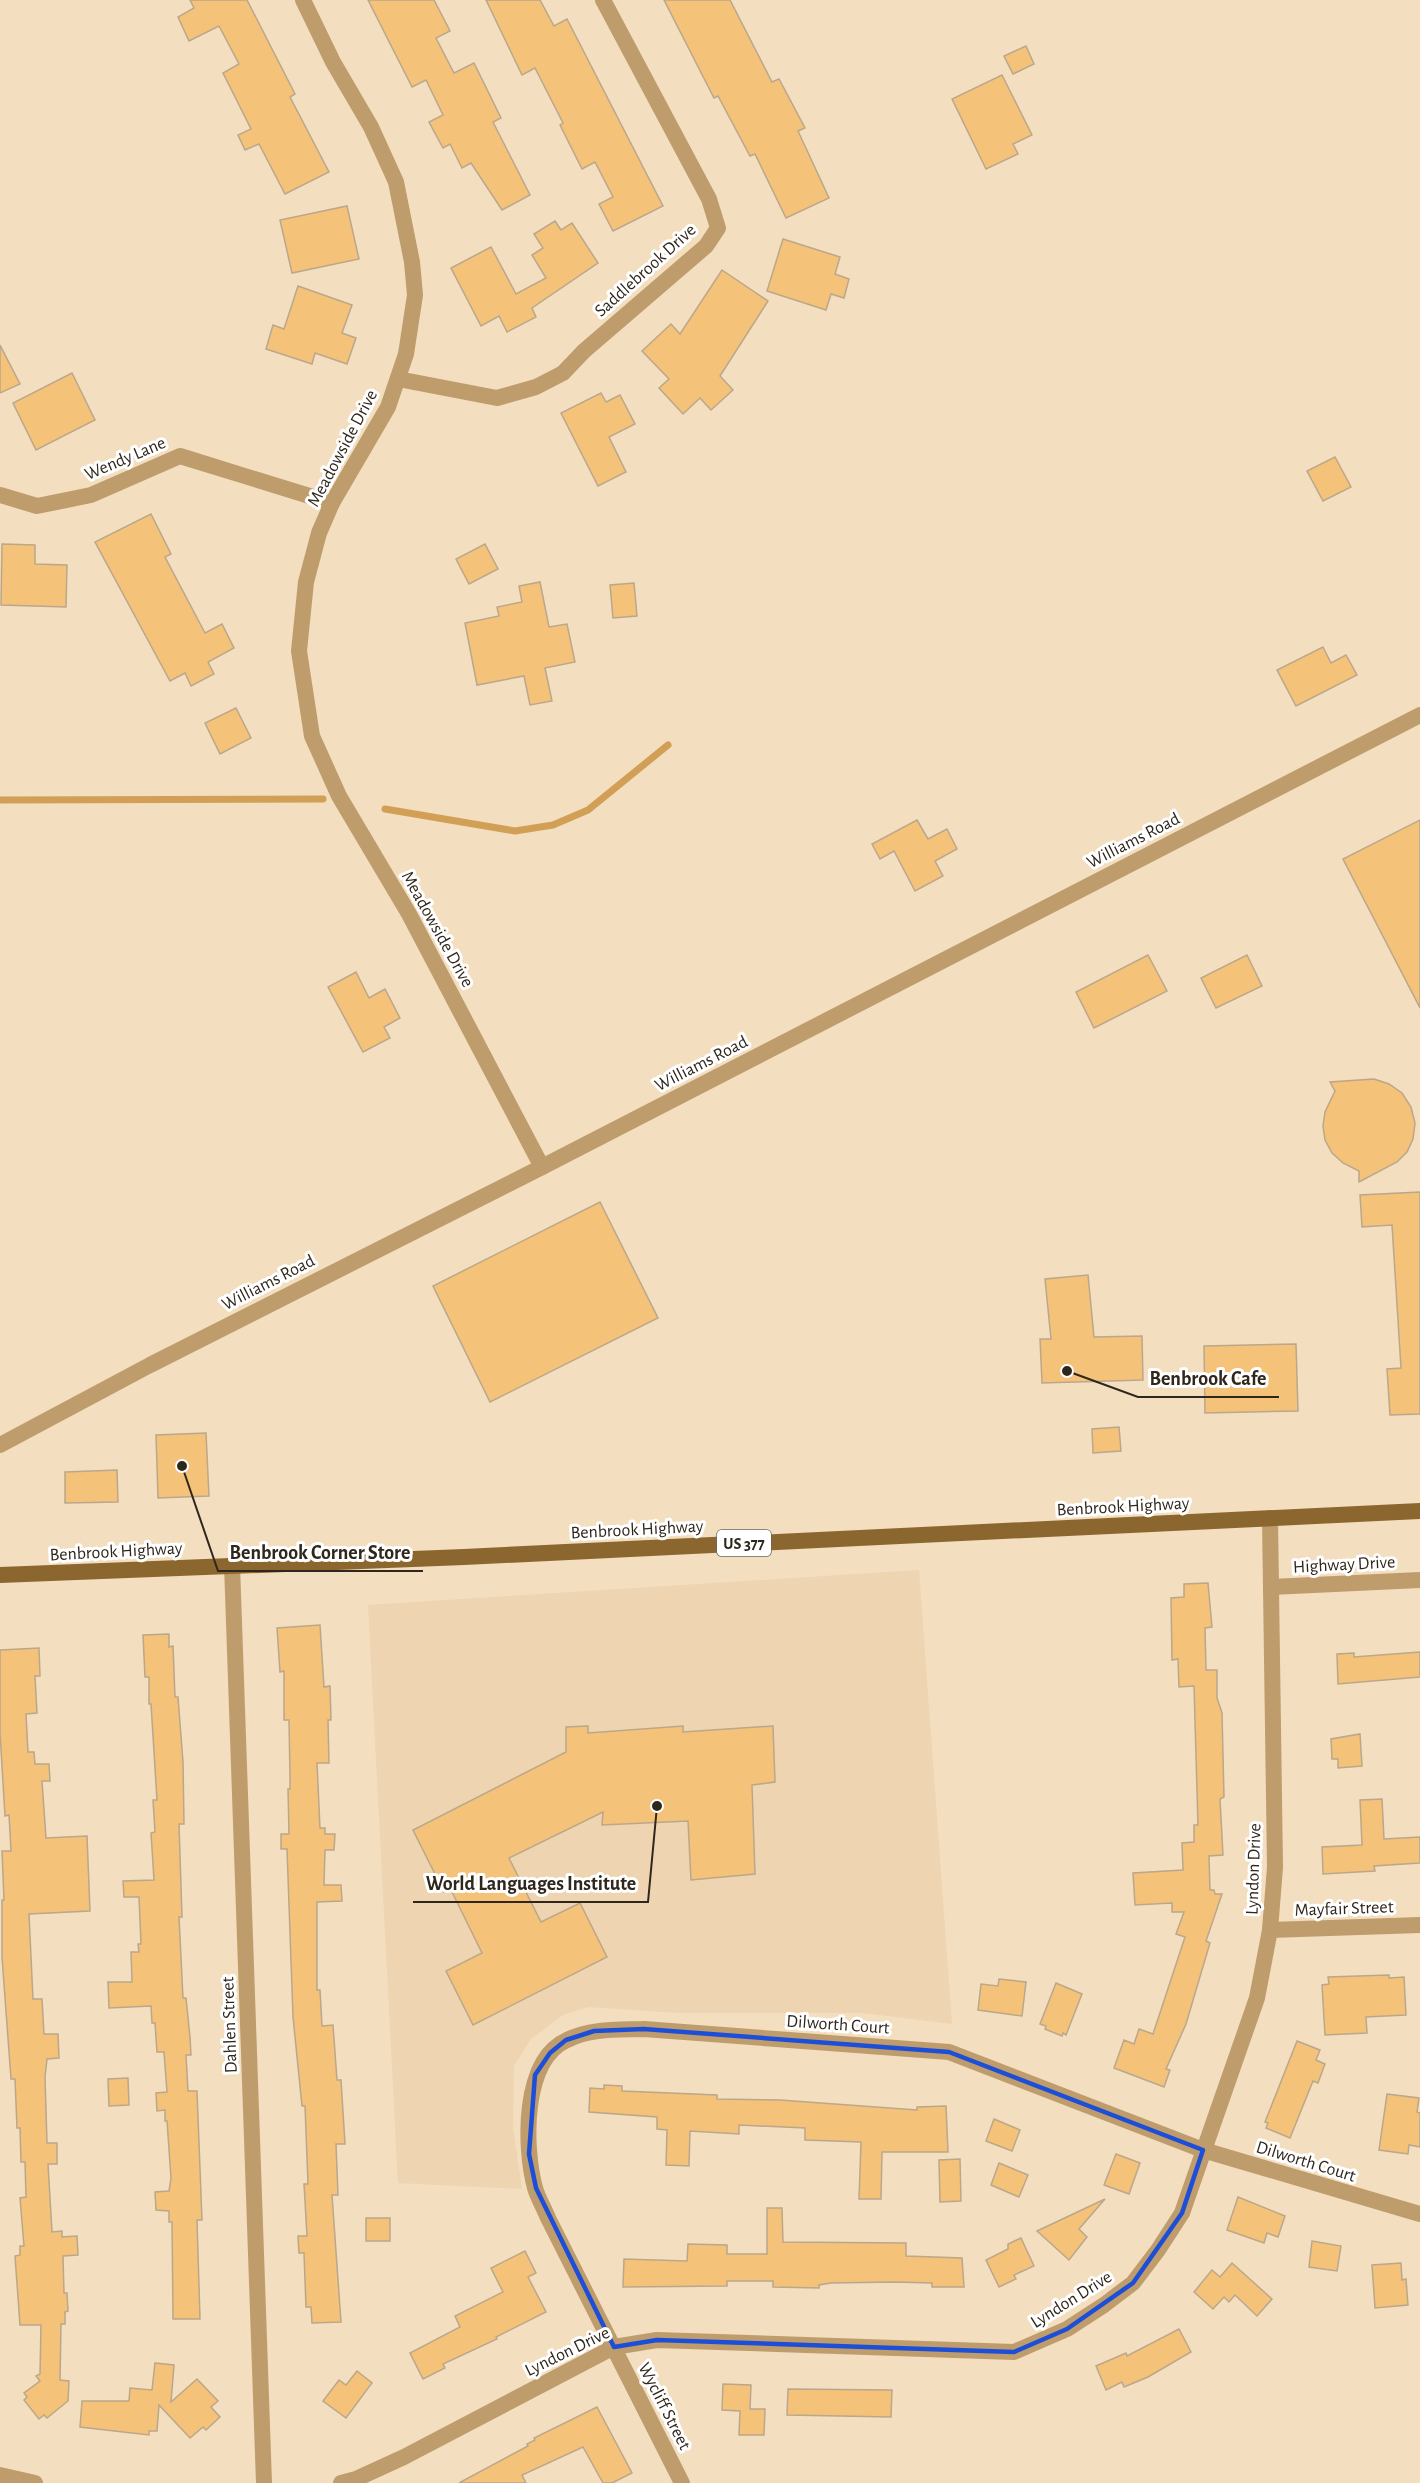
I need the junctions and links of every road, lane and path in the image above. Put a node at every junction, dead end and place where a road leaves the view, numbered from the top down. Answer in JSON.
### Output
{"nodes":[{"id":1,"x":303,"y":0,"type":"edge"},
{"id":2,"x":603,"y":0,"type":"edge"},
{"id":3,"x":399,"y":379,"type":"junction"},
{"id":4,"x":0,"y":495,"type":"edge"},
{"id":5,"x":332,"y":503,"type":"junction"},
{"id":6,"x":1420,"y":715,"type":"edge"},
{"id":7,"x":542,"y":1167,"type":"junction"},
{"id":8,"x":0,"y":1445,"type":"edge"},
{"id":9,"x":1420,"y":1511,"type":"edge"},
{"id":10,"x":1270,"y":1518,"type":"junction"},
{"id":11,"x":232,"y":1565,"type":"junction"},
{"id":12,"x":0,"y":1575,"type":"edge"},
{"id":13,"x":1420,"y":1580,"type":"edge"},
{"id":14,"x":1270,"y":1587,"type":"junction"},
{"id":15,"x":1420,"y":1925,"type":"edge"},
{"id":16,"x":1270,"y":1930,"type":"junction"},
{"id":17,"x":1203,"y":2150,"type":"junction"},
{"id":18,"x":1420,"y":2214,"type":"edge"},
{"id":19,"x":614,"y":2347,"type":"junction"},
{"id":20,"x":0,"y":2475,"type":"edge"},
{"id":21,"x":35,"y":2483,"type":"edge"},
{"id":22,"x":264,"y":2483,"type":"edge"},
{"id":23,"x":340,"y":2483,"type":"edge"},
{"id":24,"x":682,"y":2483,"type":"edge"}],
"edges":[{"from":1,"to":3,"type":"street","name":"Meadowside Drive"},
{"from":2,"to":3,"type":"street","name":"Saddlebrook Drive"},
{"from":3,"to":5,"type":"street","name":"Meadowside Drive"},
{"from":4,"to":5,"type":"street","name":"Wendy Lane"},
{"from":5,"to":7,"type":"street","name":"Meadowside Drive"},
{"from":6,"to":7,"type":"street","name":"Williams Road"},
{"from":7,"to":8,"type":"street","name":"Williams Road"},
{"from":9,"to":10,"type":"main road","name":"Benbrook Highway","number":"US 377"},
{"from":10,"to":11,"type":"main road","name":"Benbrook Highway","number":"US 377"},
{"from":10,"to":14,"type":"street","name":"Lyndon Drive"},
{"from":11,"to":12,"type":"main road","name":"Benbrook Highway","number":"US 377"},
{"from":11,"to":22,"type":"street","name":"Dahlen Street"},
{"from":13,"to":14,"type":"street","name":"Highway Drive"},
{"from":14,"to":16,"type":"street","name":"Lyndon Drive"},
{"from":15,"to":16,"type":"street","name":"Mayfair Street"},
{"from":16,"to":17,"type":"street","name":"Lyndon Drive"},
{"from":17,"to":18,"type":"street","name":"Dilworth Court"},
{"from":17,"to":19,"type":"street","name":"Lyndon Drive"},
{"from":17,"to":19,"type":"street","name":"Dilworth Court"},
{"from":19,"to":23,"type":"street","name":"Lyndon Drive"},
{"from":19,"to":24,"type":"street","name":"Wycliff Street"},
{"from":20,"to":21,"type":"street"}]}
